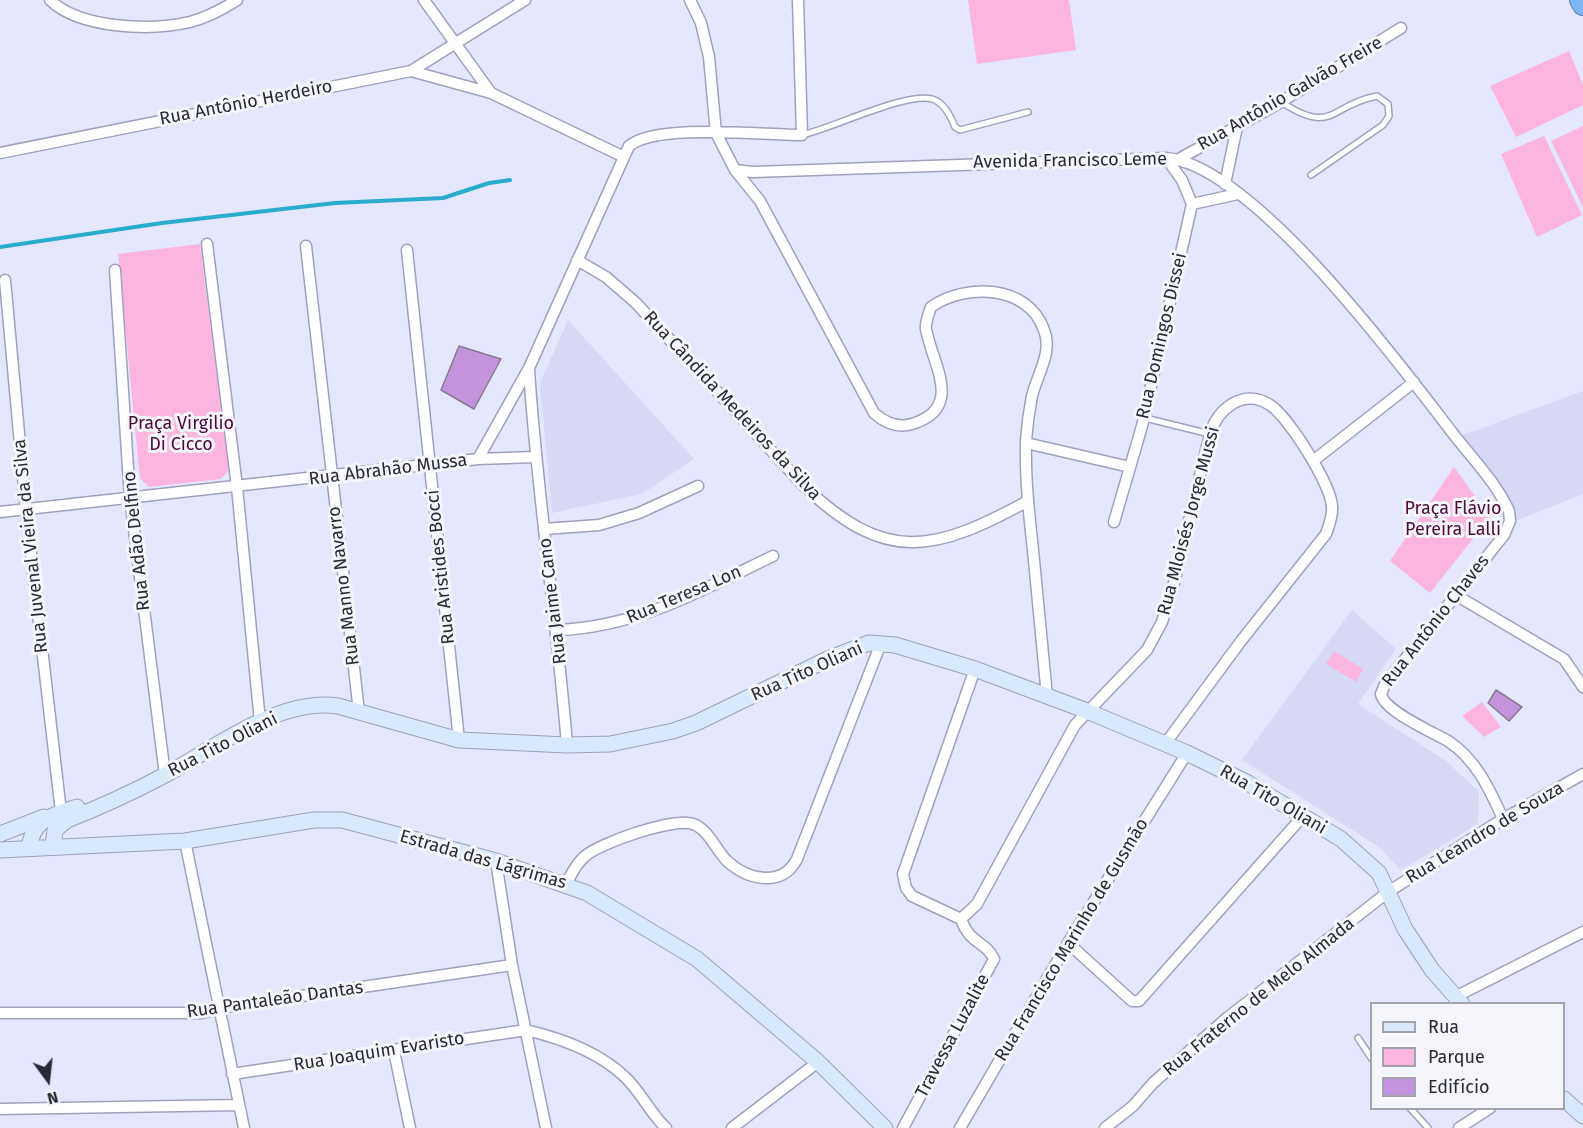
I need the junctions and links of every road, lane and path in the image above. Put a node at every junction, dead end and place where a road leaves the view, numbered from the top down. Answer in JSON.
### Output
{"nodes":[{"id":1,"x":50,"y":0,"type":"edge"},
{"id":2,"x":424,"y":0,"type":"edge"},
{"id":3,"x":525,"y":0,"type":"edge"},
{"id":4,"x":690,"y":0,"type":"edge"},
{"id":5,"x":798,"y":0,"type":"edge"},
{"id":6,"x":1581,"y":0,"type":"edge"},
{"id":7,"x":233,"y":1,"type":"edge"},
{"id":8,"x":1583,"y":5,"type":"edge"},
{"id":9,"x":1401,"y":28,"type":"dead end"},
{"id":10,"x":456,"y":42,"type":"junction"},
{"id":11,"x":411,"y":71,"type":"junction"},
{"id":12,"x":491,"y":93,"type":"junction"},
{"id":13,"x":1281,"y":102,"type":"junction"},
{"id":14,"x":1028,"y":112,"type":"dead end"},
{"id":15,"x":1237,"y":127,"type":"junction"},
{"id":16,"x":716,"y":133,"type":"junction"},
{"id":17,"x":802,"y":135,"type":"junction"},
{"id":18,"x":0,"y":153,"type":"edge"},
{"id":19,"x":624,"y":157,"type":"junction"},
{"id":20,"x":1166,"y":158,"type":"junction"},
{"id":21,"x":1179,"y":159,"type":"junction"},
{"id":22,"x":735,"y":170,"type":"junction"},
{"id":23,"x":1311,"y":175,"type":"dead end"},
{"id":24,"x":1225,"y":184,"type":"junction"},
{"id":25,"x":1238,"y":194,"type":"junction"},
{"id":26,"x":1192,"y":204,"type":"junction"},
{"id":27,"x":207,"y":244,"type":"dead end"},
{"id":28,"x":306,"y":246,"type":"dead end"},
{"id":29,"x":407,"y":250,"type":"dead end"},
{"id":30,"x":577,"y":260,"type":"junction"},
{"id":31,"x":115,"y":270,"type":"dead end"},
{"id":32,"x":5,"y":280,"type":"dead end"},
{"id":33,"x":529,"y":368,"type":"junction"},
{"id":34,"x":1414,"y":382,"type":"junction"},
{"id":35,"x":1144,"y":417,"type":"junction"},
{"id":36,"x":1210,"y":434,"type":"junction"},
{"id":37,"x":1026,"y":443,"type":"junction"},
{"id":38,"x":535,"y":457,"type":"junction"},
{"id":39,"x":478,"y":459,"type":"junction"},
{"id":40,"x":1313,"y":461,"type":"junction"},
{"id":41,"x":431,"y":464,"type":"junction"},
{"id":42,"x":1130,"y":467,"type":"junction"},
{"id":43,"x":331,"y":477,"type":"junction"},
{"id":44,"x":698,"y":486,"type":"dead end"},
{"id":45,"x":237,"y":487,"type":"junction"},
{"id":46,"x":130,"y":498,"type":"junction"},
{"id":47,"x":1028,"y":501,"type":"junction"},
{"id":48,"x":1506,"y":503,"type":"joint"},
{"id":49,"x":26,"y":510,"type":"junction"},
{"id":50,"x":0,"y":512,"type":"edge"},
{"id":51,"x":1114,"y":522,"type":"dead end"},
{"id":52,"x":544,"y":529,"type":"junction"},
{"id":53,"x":773,"y":556,"type":"dead end"},
{"id":54,"x":1454,"y":594,"type":"junction"},
{"id":55,"x":558,"y":630,"type":"junction"},
{"id":56,"x":880,"y":643,"type":"junction"},
{"id":57,"x":975,"y":669,"type":"junction"},
{"id":58,"x":1583,"y":687,"type":"edge"},
{"id":59,"x":1047,"y":696,"type":"junction"},
{"id":60,"x":1087,"y":711,"type":"junction"},
{"id":61,"x":359,"y":712,"type":"junction"},
{"id":62,"x":260,"y":722,"type":"junction"},
{"id":63,"x":459,"y":740,"type":"junction"},
{"id":64,"x":1165,"y":744,"type":"junction"},
{"id":65,"x":567,"y":745,"type":"junction"},
{"id":66,"x":1187,"y":753,"type":"junction"},
{"id":67,"x":1583,"y":774,"type":"edge"},
{"id":68,"x":165,"y":775,"type":"junction"},
{"id":69,"x":129,"y":792,"type":"junction"},
{"id":70,"x":54,"y":814,"type":"junction"},
{"id":71,"x":1303,"y":816,"type":"junction"},
{"id":72,"x":1503,"y":819,"type":"junction"},
{"id":73,"x":0,"y":834,"type":"edge"},
{"id":74,"x":185,"y":841,"type":"junction"},
{"id":75,"x":53,"y":846,"type":"junction"},
{"id":76,"x":29,"y":848,"type":"junction"},
{"id":77,"x":0,"y":850,"type":"edge"},
{"id":78,"x":496,"y":861,"type":"junction"},
{"id":79,"x":566,"y":884,"type":"junction"},
{"id":80,"x":1388,"y":892,"type":"junction"},
{"id":81,"x":961,"y":919,"type":"junction"},
{"id":82,"x":1583,"y":932,"type":"edge"},
{"id":83,"x":1068,"y":943,"type":"junction"},
{"id":84,"x":512,"y":965,"type":"junction"},
{"id":85,"x":1459,"y":1000,"type":"edge"},
{"id":86,"x":219,"y":1008,"type":"junction"},
{"id":87,"x":0,"y":1013,"type":"edge"},
{"id":88,"x":526,"y":1030,"type":"junction"},
{"id":89,"x":1358,"y":1038,"type":"dead end"},
{"id":90,"x":394,"y":1051,"type":"junction"},
{"id":91,"x":1370,"y":1057,"type":"edge"},
{"id":92,"x":819,"y":1062,"type":"junction"},
{"id":93,"x":232,"y":1074,"type":"junction"},
{"id":94,"x":1565,"y":1101,"type":"edge"},
{"id":95,"x":239,"y":1105,"type":"junction"},
{"id":96,"x":0,"y":1109,"type":"edge"},
{"id":97,"x":1412,"y":1110,"type":"edge"},
{"id":98,"x":1487,"y":1110,"type":"edge"},
{"id":99,"x":1583,"y":1116,"type":"edge"},
{"id":100,"x":244,"y":1128,"type":"edge"},
{"id":101,"x":410,"y":1128,"type":"edge"},
{"id":102,"x":546,"y":1128,"type":"edge"},
{"id":103,"x":666,"y":1128,"type":"edge"},
{"id":104,"x":732,"y":1128,"type":"edge"},
{"id":105,"x":885,"y":1128,"type":"edge"},
{"id":106,"x":903,"y":1128,"type":"edge"},
{"id":107,"x":960,"y":1128,"type":"edge"},
{"id":108,"x":1105,"y":1128,"type":"edge"},
{"id":109,"x":1428,"y":1128,"type":"edge"},
{"id":110,"x":1459,"y":1128,"type":"edge"}],
"edges":[{"from":1,"to":7,"type":"street"},
{"from":2,"to":10,"type":"street"},
{"from":3,"to":10,"type":"street"},
{"from":4,"to":16,"type":"street"},
{"from":5,"to":17,"type":"street"},
{"from":6,"to":8,"type":"highway"},
{"from":9,"to":13,"type":"street","name":"Rua Antônio Galvão Freire"},
{"from":10,"to":11,"type":"street"},
{"from":10,"to":12,"type":"street"},
{"from":11,"to":12,"type":"street","name":"Rua Antônio Herdeiro"},
{"from":11,"to":18,"type":"street","name":"Rua Antônio Herdeiro"},
{"from":12,"to":19,"type":"street"},
{"from":13,"to":15,"type":"street","name":"Rua Antônio Galvão Freire"},
{"from":13,"to":23,"type":"lane"},
{"from":14,"to":17,"type":"lane"},
{"from":15,"to":21,"type":"street","name":"Rua Antônio Galvão Freire"},
{"from":15,"to":24,"type":"street"},
{"from":16,"to":17,"type":"street"},
{"from":16,"to":19,"type":"street"},
{"from":16,"to":22,"type":"street"},
{"from":19,"to":30,"type":"street","name":"Rua Abrahão Mussa"},
{"from":20,"to":21,"type":"street","name":"Avenida Francisco Leme"},
{"from":20,"to":22,"type":"street","name":"Avenida Francisco Leme"},
{"from":20,"to":26,"type":"street"},
{"from":21,"to":24,"type":"street","name":"Avenida Francisco Leme"},
{"from":22,"to":37,"type":"street"},
{"from":24,"to":25,"type":"street","name":"Avenida Francisco Leme"},
{"from":25,"to":26,"type":"street"},
{"from":25,"to":34,"type":"street","name":"Avenida Francisco Leme"},
{"from":26,"to":35,"type":"street","name":"Rua Domingos Dissei"},
{"from":27,"to":45,"type":"street"},
{"from":28,"to":43,"type":"street","name":"Rua Manno Navarro"},
{"from":29,"to":41,"type":"street","name":"Rua Aristides Bocci"},
{"from":30,"to":33,"type":"street","name":"Rua Abrahão Mussa"},
{"from":30,"to":47,"type":"street","name":"Rua Cândida Medeiros da Silva"},
{"from":31,"to":46,"type":"street","name":"Rua Adão Delfino"},
{"from":32,"to":49,"type":"street","name":"Rua Juvenal Vieira da Silva"},
{"from":33,"to":38,"type":"street","name":"Rua Jaime Cano"},
{"from":33,"to":39,"type":"street","name":"Rua Abrahão Mussa"},
{"from":34,"to":40,"type":"street"},
{"from":34,"to":48,"type":"street","name":"Avenida Francisco Leme"},
{"from":35,"to":36,"type":"lane"},
{"from":35,"to":42,"type":"street","name":"Rua Domingos Dissei"},
{"from":36,"to":40,"type":"street","name":"Rua Mloisés Jorge Mussi"},
{"from":36,"to":60,"type":"street","name":"Rua Mloisés Jorge Mussi"},
{"from":37,"to":42,"type":"street"},
{"from":37,"to":47,"type":"street"},
{"from":38,"to":39,"type":"street"},
{"from":38,"to":52,"type":"street","name":"Rua Jaime Cano"},
{"from":39,"to":41,"type":"street","name":"Rua Abrahão Mussa"},
{"from":40,"to":64,"type":"street","name":"Rua Mloisés Jorge Mussi"},
{"from":41,"to":43,"type":"street","name":"Rua Abrahão Mussa"},
{"from":41,"to":63,"type":"street","name":"Rua Aristides Bocci"},
{"from":42,"to":51,"type":"street","name":"Rua Domingos Dissei"},
{"from":43,"to":45,"type":"street","name":"Rua Abrahão Mussa"},
{"from":43,"to":61,"type":"street","name":"Rua Manno Navarro"},
{"from":44,"to":52,"type":"street"},
{"from":45,"to":46,"type":"street","name":"Rua Abrahão Mussa"},
{"from":45,"to":62,"type":"street"},
{"from":46,"to":49,"type":"street","name":"Rua Abrahão Mussa"},
{"from":46,"to":68,"type":"street","name":"Rua Adão Delfino"},
{"from":47,"to":59,"type":"street"},
{"from":48,"to":54,"type":"street","name":"Rua Antônio Chaves"},
{"from":49,"to":50,"type":"street","name":"Rua Abrahão Mussa"},
{"from":49,"to":70,"type":"street","name":"Rua Juvenal Vieira da Silva"},
{"from":52,"to":55,"type":"street","name":"Rua Jaime Cano"},
{"from":53,"to":55,"type":"street","name":"Rua Teresa Lon"},
{"from":54,"to":58,"type":"street"},
{"from":54,"to":72,"type":"street","name":"Rua Antônio Chaves"},
{"from":55,"to":65,"type":"street","name":"Rua Jaime Cano"},
{"from":56,"to":57,"type":"street","name":"Rua Tito Oliani"},
{"from":56,"to":65,"type":"street","name":"Rua Tito Oliani"},
{"from":56,"to":79,"type":"street"},
{"from":57,"to":59,"type":"street","name":"Rua Tito Oliani"},
{"from":57,"to":81,"type":"street"},
{"from":59,"to":60,"type":"street","name":"Rua Tito Oliani"},
{"from":60,"to":64,"type":"street","name":"Rua Tito Oliani"},
{"from":60,"to":81,"type":"street","name":"Rua Mloisés Jorge Mussi"},
{"from":61,"to":62,"type":"street","name":"Rua Tito Oliani"},
{"from":61,"to":63,"type":"street","name":"Rua Tito Oliani"},
{"from":62,"to":68,"type":"street","name":"Rua Tito Oliani"},
{"from":63,"to":65,"type":"street","name":"Rua Tito Oliani"},
{"from":64,"to":66,"type":"street","name":"Rua Tito Oliani"},
{"from":66,"to":71,"type":"street","name":"Rua Tito Oliani"},
{"from":66,"to":83,"type":"street","name":"Rua Francisco Marinho de Gusmão"},
{"from":67,"to":72,"type":"street","name":"Rua Leandro de Souza"},
{"from":68,"to":69,"type":"street","name":"Rua Tito Oliani"},
{"from":69,"to":70,"type":"street","name":"Rua Tito Oliani"},
{"from":69,"to":75,"type":"street","name":"Rua Tito Oliani"},
{"from":70,"to":73,"type":"street","name":"Rua Tito Oliani"},
{"from":70,"to":76,"type":"street"},
{"from":71,"to":80,"type":"street","name":"Rua Tito Oliani"},
{"from":71,"to":83,"type":"street"},
{"from":72,"to":80,"type":"street","name":"Rua Leandro de Souza"},
{"from":74,"to":75,"type":"street","name":"Estrada das Lágrimas"},
{"from":74,"to":78,"type":"street","name":"Estrada das Lágrimas"},
{"from":74,"to":86,"type":"street"},
{"from":75,"to":76,"type":"street","name":"Estrada das Lágrimas"},
{"from":76,"to":77,"type":"street","name":"Estrada das Lágrimas"},
{"from":78,"to":79,"type":"street","name":"Estrada das Lágrimas"},
{"from":78,"to":84,"type":"street"},
{"from":79,"to":92,"type":"street","name":"Estrada das Lágrimas"},
{"from":80,"to":85,"type":"street","name":"Rua Tito Oliani"},
{"from":80,"to":108,"type":"street","name":"Rua Fraterno de Melo Almada"},
{"from":81,"to":106,"type":"street","name":"Travessa Luzalite"},
{"from":82,"to":85,"type":"street"},
{"from":83,"to":107,"type":"street","name":"Rua Francisco Marinho de Gusmão"},
{"from":84,"to":86,"type":"street","name":"Rua Pantaleão Dantas"},
{"from":84,"to":88,"type":"street"},
{"from":86,"to":87,"type":"street","name":"Rua Pantaleão Dantas"},
{"from":86,"to":93,"type":"street"},
{"from":88,"to":90,"type":"street","name":"Rua Joaquim Evaristo"},
{"from":88,"to":102,"type":"street"},
{"from":88,"to":103,"type":"street"},
{"from":89,"to":91,"type":"lane"},
{"from":90,"to":93,"type":"street","name":"Rua Joaquim Evaristo"},
{"from":90,"to":101,"type":"street"},
{"from":92,"to":104,"type":"street"},
{"from":92,"to":105,"type":"street","name":"Estrada das Lágrimas"},
{"from":93,"to":95,"type":"street"},
{"from":94,"to":99,"type":"street"},
{"from":95,"to":96,"type":"street"},
{"from":95,"to":100,"type":"street"},
{"from":97,"to":109,"type":"lane"},
{"from":98,"to":110,"type":"street"}]}
